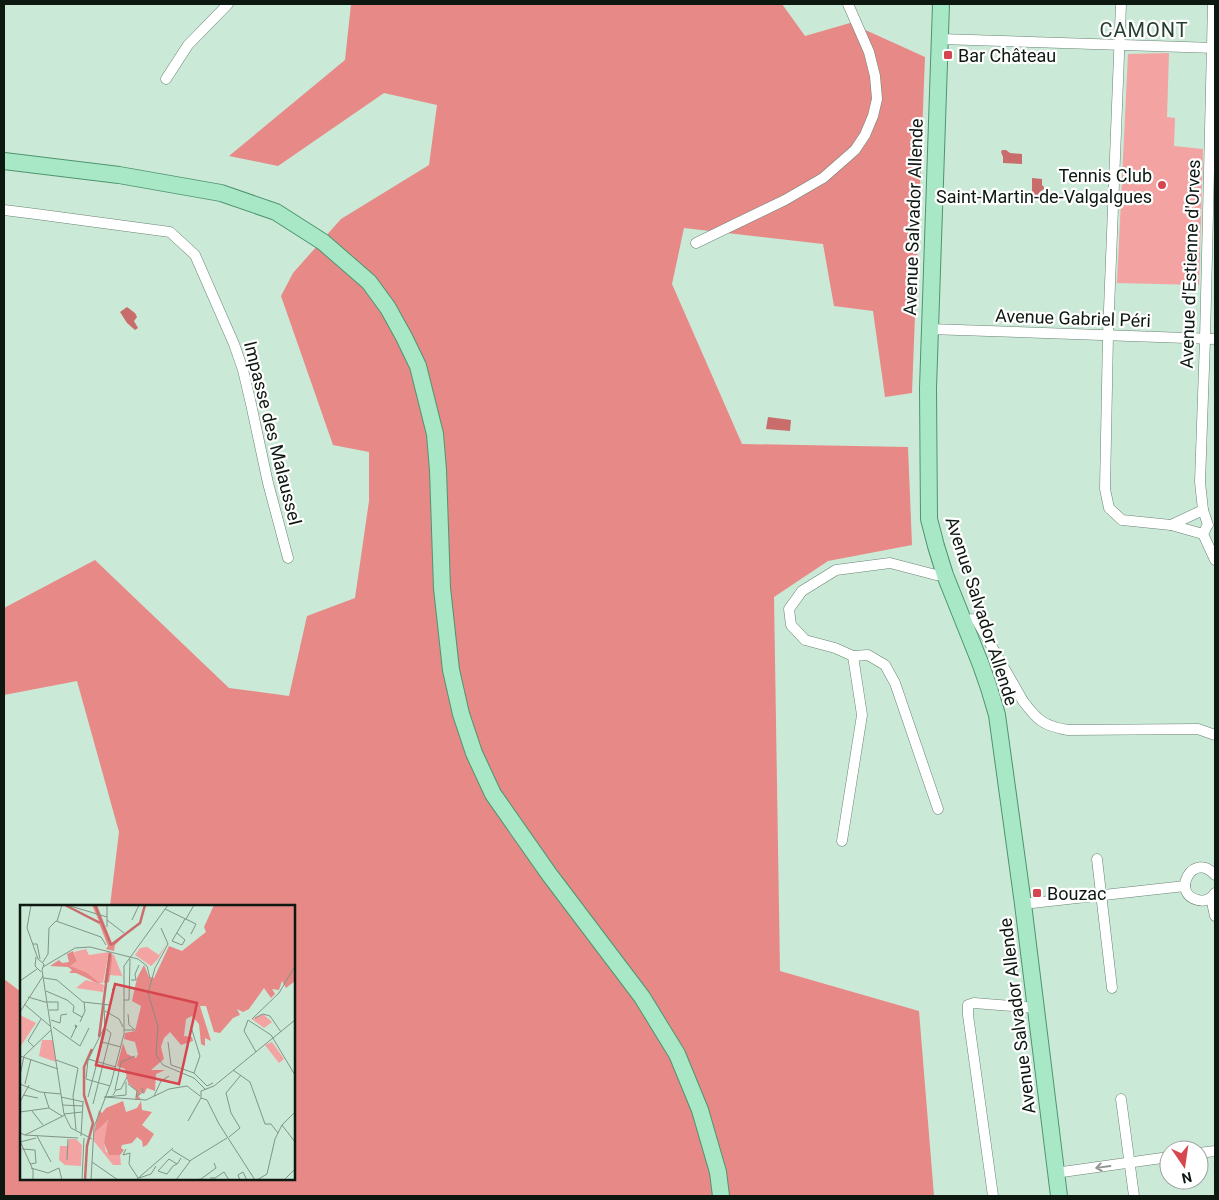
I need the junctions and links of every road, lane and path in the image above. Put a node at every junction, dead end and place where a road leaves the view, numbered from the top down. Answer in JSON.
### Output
{"nodes":[{"id":1,"x":228,"y":4,"type":"edge"},
{"id":2,"x":848,"y":4,"type":"edge"},
{"id":3,"x":941,"y":4,"type":"edge"},
{"id":4,"x":1121,"y":4,"type":"edge"},
{"id":5,"x":1214,"y":4,"type":"edge"},
{"id":6,"x":940,"y":38,"type":"junction"},
{"id":7,"x":1120,"y":45,"type":"junction"},
{"id":8,"x":1214,"y":48,"type":"edge"},
{"id":9,"x":166,"y":79,"type":"dead end"},
{"id":10,"x":4,"y":161,"type":"edge"},
{"id":11,"x":4,"y":210,"type":"edge"},
{"id":12,"x":696,"y":243,"type":"dead end"},
{"id":13,"x":929,"y":329,"type":"junction"},
{"id":14,"x":1108,"y":335,"type":"junction"},
{"id":15,"x":1210,"y":339,"type":"edge"},
{"id":16,"x":1202,"y":510,"type":"junction"},
{"id":17,"x":1171,"y":524,"type":"junction"},
{"id":18,"x":1209,"y":528,"type":"edge"},
{"id":19,"x":288,"y":558,"type":"dead end"},
{"id":20,"x":1215,"y":560,"type":"edge"},
{"id":21,"x":946,"y":575,"type":"junction"},
{"id":22,"x":963,"y":620,"type":"junction"},
{"id":23,"x":853,"y":656,"type":"junction"},
{"id":24,"x":1215,"y":736,"type":"edge"},
{"id":25,"x":938,"y":809,"type":"dead end"},
{"id":26,"x":842,"y":841,"type":"dead end"},
{"id":27,"x":1097,"y":859,"type":"dead end"},
{"id":28,"x":1215,"y":875,"type":"edge"},
{"id":29,"x":1185,"y":886,"type":"junction"},
{"id":30,"x":1101,"y":896,"type":"junction"},
{"id":31,"x":1213,"y":896,"type":"edge"},
{"id":32,"x":1023,"y":904,"type":"junction"},
{"id":33,"x":1215,"y":916,"type":"edge"},
{"id":34,"x":1112,"y":988,"type":"dead end"},
{"id":35,"x":1036,"y":1008,"type":"junction"},
{"id":36,"x":1121,"y":1099,"type":"dead end"},
{"id":37,"x":1159,"y":1159,"type":"edge"},
{"id":38,"x":1130,"y":1163,"type":"junction"},
{"id":39,"x":1055,"y":1173,"type":"junction"},
{"id":40,"x":721,"y":1196,"type":"edge"},
{"id":41,"x":993,"y":1196,"type":"edge"},
{"id":42,"x":1059,"y":1196,"type":"edge"},
{"id":43,"x":1134,"y":1196,"type":"edge"}],
"edges":[{"from":1,"to":9,"type":"street"},
{"from":2,"to":12,"type":"street"},
{"from":3,"to":6,"type":"main road","name":"Avenue Salvador Allende"},
{"from":4,"to":7,"type":"street"},
{"from":5,"to":8,"type":"street","name":"Avenue d'Estienne d'Orves"},
{"from":6,"to":7,"type":"street"},
{"from":6,"to":13,"type":"main road","name":"Avenue Salvador Allende"},
{"from":7,"to":8,"type":"street"},
{"from":7,"to":14,"type":"street"},
{"from":8,"to":15,"type":"street","name":"Avenue d'Estienne d'Orves"},
{"from":10,"to":40,"type":"main road"},
{"from":11,"to":19,"type":"street","name":"Impasse des Malaussel"},
{"from":13,"to":14,"type":"street","name":"Avenue Gabriel Péri"},
{"from":13,"to":21,"type":"main road","name":"Avenue Salvador Allende"},
{"from":14,"to":15,"type":"street","name":"Avenue Gabriel Péri"},
{"from":14,"to":17,"type":"street"},
{"from":15,"to":16,"type":"street","name":"Avenue d'Estienne d'Orves"},
{"from":16,"to":17,"type":"street"},
{"from":16,"to":18,"type":"street","name":"Avenue d'Estienne d'Orves"},
{"from":17,"to":18,"type":"street"},
{"from":18,"to":20,"type":"street","name":"Avenue d'Estienne d'Orves"},
{"from":21,"to":22,"type":"main road","name":"Avenue Salvador Allende"},
{"from":21,"to":23,"type":"street"},
{"from":22,"to":24,"type":"street"},
{"from":22,"to":32,"type":"main road","name":"Avenue Salvador Allende"},
{"from":23,"to":25,"type":"street"},
{"from":23,"to":26,"type":"street"},
{"from":27,"to":30,"type":"street"},
{"from":28,"to":29,"type":"street"},
{"from":29,"to":30,"type":"street"},
{"from":29,"to":31,"type":"street"},
{"from":30,"to":32,"type":"street"},
{"from":30,"to":34,"type":"street"},
{"from":31,"to":33,"type":"street"},
{"from":32,"to":35,"type":"main road","name":"Avenue Salvador Allende"},
{"from":35,"to":39,"type":"main road","name":"Avenue Salvador Allende"},
{"from":35,"to":41,"type":"street"},
{"from":36,"to":38,"type":"street"},
{"from":37,"to":38,"type":"street"},
{"from":38,"to":39,"type":"street","one_way":true},
{"from":38,"to":43,"type":"street"},
{"from":39,"to":42,"type":"main road","name":"Avenue Salvador Allende"}]}
